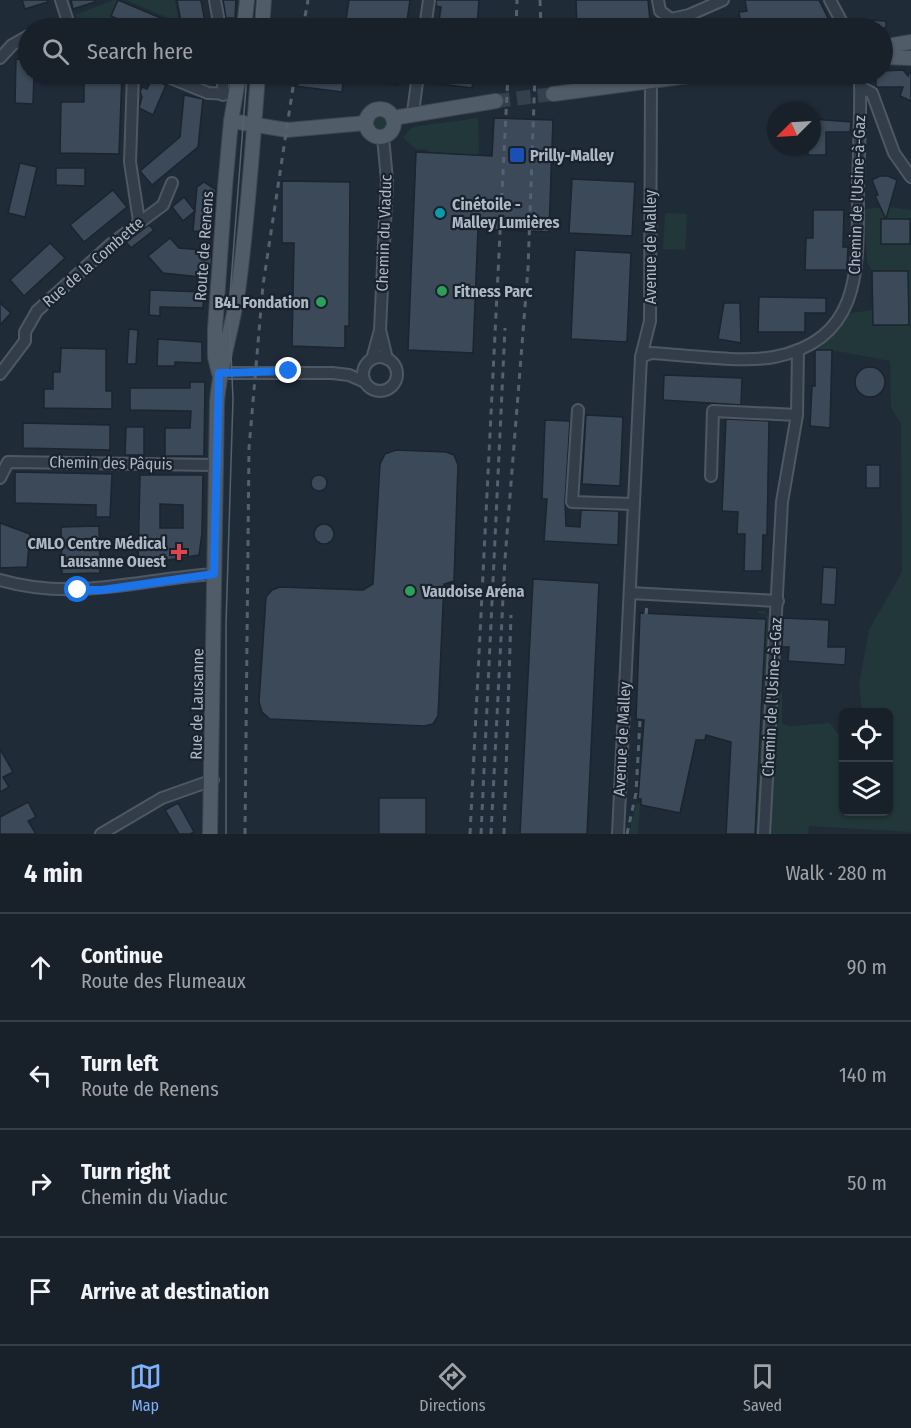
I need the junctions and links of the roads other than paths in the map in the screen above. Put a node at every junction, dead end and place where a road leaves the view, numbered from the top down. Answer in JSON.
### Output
{"nodes":[{"id":1,"x":62,"y":0,"type":"edge"},
{"id":2,"x":215,"y":0,"type":"edge"},
{"id":3,"x":247,"y":0,"type":"edge"},
{"id":4,"x":264,"y":0,"type":"edge"},
{"id":5,"x":429,"y":0,"type":"edge"},
{"id":6,"x":658,"y":0,"type":"edge"},
{"id":7,"x":723,"y":0,"type":"edge"},
{"id":8,"x":830,"y":0,"type":"edge"},
{"id":9,"x":67,"y":18,"type":"edge"},
{"id":10,"x":218,"y":18,"type":"edge"},
{"id":11,"x":245,"y":18,"type":"edge"},
{"id":12,"x":263,"y":18,"type":"edge"},
{"id":13,"x":426,"y":18,"type":"edge"},
{"id":14,"x":670,"y":18,"type":"edge"},
{"id":15,"x":676,"y":18,"type":"edge"},
{"id":16,"x":840,"y":18,"type":"edge"},
{"id":17,"x":911,"y":42,"type":"edge"},
{"id":18,"x":18,"y":43,"type":"edge"},
{"id":19,"x":893,"y":45,"type":"edge"},
{"id":20,"x":893,"y":57,"type":"edge"},
{"id":21,"x":0,"y":58,"type":"edge"},
{"id":22,"x":911,"y":58,"type":"edge"},
{"id":23,"x":133,"y":84,"type":"edge"},
{"id":24,"x":186,"y":84,"type":"edge"},
{"id":25,"x":224,"y":84,"type":"edge"},
{"id":26,"x":232,"y":84,"type":"edge"},
{"id":27,"x":257,"y":84,"type":"edge"},
{"id":28,"x":417,"y":84,"type":"edge"},
{"id":29,"x":628,"y":84,"type":"edge"},
{"id":30,"x":651,"y":84,"type":"edge"},
{"id":31,"x":861,"y":84,"type":"edge"},
{"id":32,"x":861,"y":87,"type":"junction"},
{"id":33,"x":226,"y":94,"type":"junction"},
{"id":34,"x":553,"y":94,"type":"tunnel mouth"},
{"id":35,"x":496,"y":101,"type":"tunnel mouth"},
{"id":36,"x":413,"y":113,"type":"junction"},
{"id":37,"x":393,"y":118,"type":"junction"},
{"id":38,"x":231,"y":121,"type":"junction"},
{"id":39,"x":366,"y":123,"type":"junction"},
{"id":40,"x":254,"y":125,"type":"junction"},
{"id":41,"x":382,"y":137,"type":"junction"},
{"id":42,"x":911,"y":177,"type":"edge"},
{"id":43,"x":172,"y":183,"type":"dead end"},
{"id":44,"x":139,"y":221,"type":"junction"},
{"id":45,"x":380,"y":330,"type":"junction"},
{"id":46,"x":798,"y":350,"type":"junction"},
{"id":47,"x":641,"y":357,"type":"junction"},
{"id":48,"x":387,"y":358,"type":"junction"},
{"id":49,"x":368,"y":362,"type":"junction"},
{"id":50,"x":219,"y":373,"type":"junction"},
{"id":51,"x":0,"y":374,"type":"edge"},
{"id":52,"x":349,"y":375,"type":"junction"},
{"id":53,"x":365,"y":382,"type":"junction"},
{"id":54,"x":578,"y":410,"type":"dead end"},
{"id":55,"x":797,"y":415,"type":"junction"},
{"id":56,"x":215,"y":465,"type":"junction"},
{"id":57,"x":711,"y":476,"type":"dead end"},
{"id":58,"x":0,"y":478,"type":"edge"},
{"id":59,"x":634,"y":504,"type":"junction"},
{"id":60,"x":214,"y":574,"type":"junction"},
{"id":61,"x":0,"y":580,"type":"edge"},
{"id":62,"x":630,"y":592,"type":"junction"},
{"id":63,"x":778,"y":601,"type":"junction"},
{"id":64,"x":213,"y":780,"type":"junction"},
{"id":65,"x":107,"y":832,"type":"edge"},
{"id":66,"x":618,"y":832,"type":"edge"},
{"id":67,"x":210,"y":834,"type":"edge"},
{"id":68,"x":764,"y":834,"type":"edge"}],
"edges":[{"from":1,"to":9,"type":"street"},
{"from":2,"to":10,"type":"street"},
{"from":3,"to":11,"type":"main road"},
{"from":4,"to":12,"type":"main road"},
{"from":5,"to":13,"type":"street"},
{"from":6,"to":14,"type":"street"},
{"from":7,"to":15,"type":"street"},
{"from":8,"to":16,"type":"street"},
{"from":17,"to":19,"type":"main road"},
{"from":18,"to":21,"type":"street"},
{"from":20,"to":22,"type":"main road"},
{"from":23,"to":44,"type":"street"},
{"from":24,"to":33,"type":"street"},
{"from":25,"to":33,"type":"street"},
{"from":26,"to":33,"type":"main road","name":"Route de Renens"},
{"from":27,"to":40,"type":"main road","name":"Route de Renens"},
{"from":28,"to":36,"type":"street"},
{"from":29,"to":34,"type":"main road"},
{"from":30,"to":47,"type":"street","name":"Avenue de Malley"},
{"from":31,"to":32,"type":"street","name":"Chemin de l'Usine-à-Gaz"},
{"from":32,"to":42,"type":"street"},
{"from":32,"to":46,"type":"street","name":"Chemin de l'Usine-à-Gaz"},
{"from":33,"to":38,"type":"main road","name":"Route de Renens"},
{"from":35,"to":36,"type":"main road"},
{"from":36,"to":37,"type":"main road"},
{"from":37,"to":39,"type":"main road"},
{"from":37,"to":41,"type":"main road"},
{"from":38,"to":40,"type":"main road"},
{"from":38,"to":50,"type":"main road","name":"Route de Renens"},
{"from":39,"to":40,"type":"main road"},
{"from":39,"to":41,"type":"main road"},
{"from":40,"to":50,"type":"main road","name":"Route de Renens"},
{"from":41,"to":45,"type":"street","name":"Chemin du Viaduc"},
{"from":43,"to":44,"type":"street","name":"Rue de la Combette"},
{"from":44,"to":51,"type":"street","name":"Rue de la Combette"},
{"from":45,"to":48,"type":"street","name":"Chemin du Viaduc"},
{"from":45,"to":49,"type":"street","name":"Chemin du Viaduc"},
{"from":46,"to":47,"type":"street","name":"Chemin de l'Usine-à-Gaz"},
{"from":46,"to":55,"type":"street"},
{"from":47,"to":59,"type":"street","name":"Avenue de Malley"},
{"from":48,"to":49,"type":"street"},
{"from":48,"to":53,"type":"street"},
{"from":49,"to":52,"type":"street"},
{"from":49,"to":53,"type":"street"},
{"from":50,"to":52,"type":"street"},
{"from":50,"to":56,"type":"main road","name":"Route de Renens"},
{"from":52,"to":53,"type":"street"},
{"from":54,"to":59,"type":"street"},
{"from":55,"to":57,"type":"street"},
{"from":55,"to":63,"type":"street"},
{"from":56,"to":58,"type":"street","name":"Chemin des Pâquis"},
{"from":56,"to":60,"type":"main road","name":"Route de Renens"},
{"from":59,"to":62,"type":"street","name":"Avenue de Malley"},
{"from":60,"to":61,"type":"street"},
{"from":60,"to":64,"type":"main road","name":"Rue de Lausanne"},
{"from":62,"to":63,"type":"street","name":"Chemin de l'Usine-à-Gaz"},
{"from":62,"to":66,"type":"street","name":"Avenue de Malley"},
{"from":63,"to":68,"type":"street","name":"Chemin de l'Usine-à-Gaz"},
{"from":64,"to":65,"type":"street"},
{"from":64,"to":67,"type":"main road","name":"Rue de Lausanne"}]}
